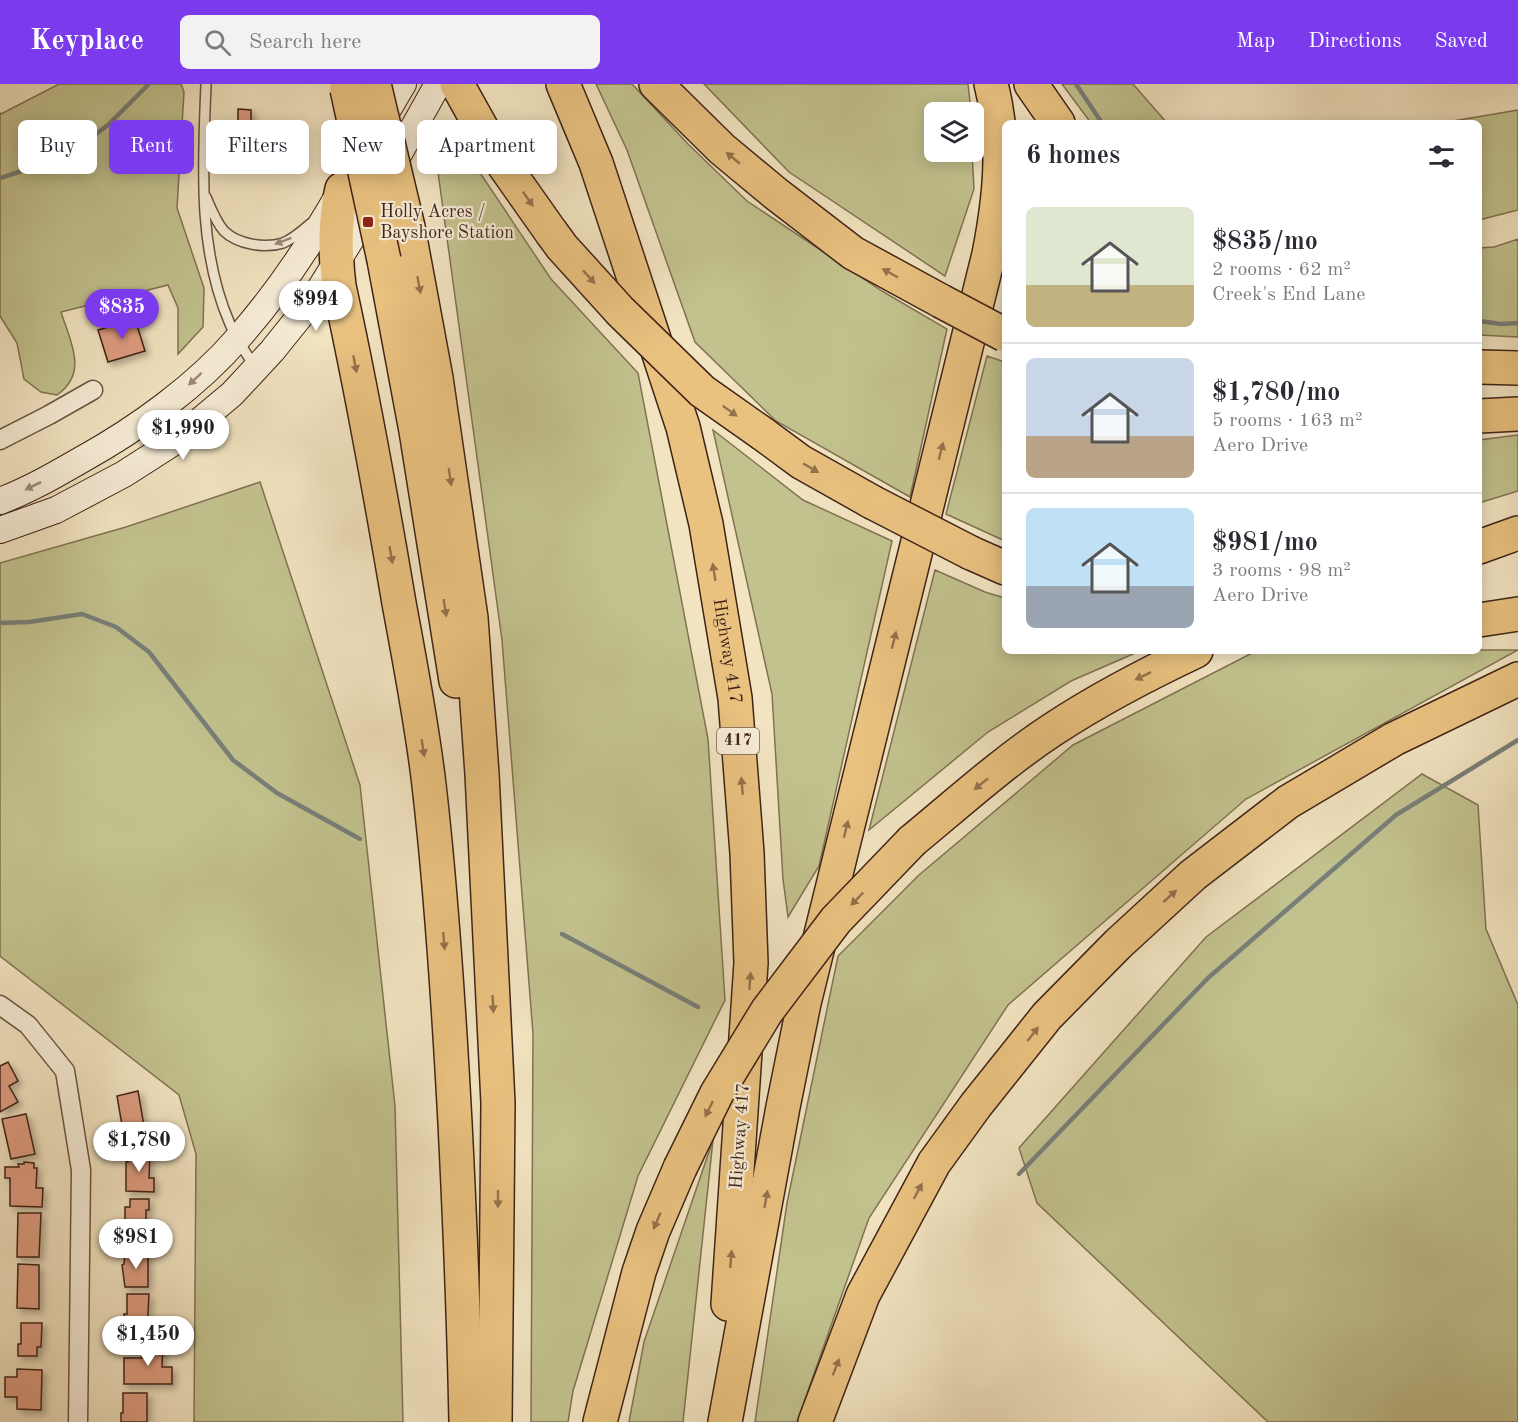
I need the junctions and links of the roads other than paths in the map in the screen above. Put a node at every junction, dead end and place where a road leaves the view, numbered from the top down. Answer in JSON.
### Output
{"nodes":[{"id":1,"x":207,"y":84,"type":"edge"},
{"id":2,"x":403,"y":84,"type":"edge"},
{"id":3,"x":438,"y":84,"type":"edge"},
{"id":4,"x":457,"y":84,"type":"edge"},
{"id":5,"x":563,"y":84,"type":"edge"},
{"id":6,"x":656,"y":84,"type":"edge"},
{"id":7,"x":991,"y":84,"type":"edge"},
{"id":8,"x":1030,"y":84,"type":"edge"},
{"id":9,"x":356,"y":86,"type":"edge"},
{"id":10,"x":1056,"y":120,"type":"edge"},
{"id":11,"x":204,"y":192,"type":"junction"},
{"id":12,"x":336,"y":199,"type":"junction"},
{"id":13,"x":336,"y":265,"type":"junction"},
{"id":14,"x":1002,"y":333,"type":"edge"},
{"id":15,"x":237,"y":339,"type":"junction"},
{"id":16,"x":1482,"y":367,"type":"edge"},
{"id":17,"x":1518,"y":368,"type":"edge"},
{"id":18,"x":256,"y":369,"type":"junction"},
{"id":19,"x":93,"y":390,"type":"dead end"},
{"id":20,"x":1518,"y":414,"type":"edge"},
{"id":21,"x":1482,"y":416,"type":"edge"},
{"id":22,"x":0,"y":440,"type":"edge"},
{"id":23,"x":0,"y":501,"type":"edge"},
{"id":24,"x":0,"y":530,"type":"edge"},
{"id":25,"x":1518,"y":533,"type":"edge"},
{"id":26,"x":1482,"y":546,"type":"edge"},
{"id":27,"x":1002,"y":567,"type":"edge"},
{"id":28,"x":1518,"y":614,"type":"edge"},
{"id":29,"x":1482,"y":620,"type":"edge"},
{"id":30,"x":1190,"y":654,"type":"edge"},
{"id":31,"x":1518,"y":679,"type":"edge"},
{"id":32,"x":488,"y":883,"type":"junction"},
{"id":33,"x":0,"y":1005,"type":"edge"},
{"id":34,"x":78,"y":1422,"type":"edge"},
{"id":35,"x":466,"y":1422,"type":"edge"},
{"id":36,"x":495,"y":1422,"type":"edge"},
{"id":37,"x":600,"y":1422,"type":"edge"},
{"id":38,"x":718,"y":1422,"type":"edge"},
{"id":39,"x":725,"y":1422,"type":"edge"},
{"id":40,"x":815,"y":1422,"type":"edge"}],
"edges":[{"from":1,"to":11,"type":"lane"},
{"from":2,"to":12,"type":"main road"},
{"from":3,"to":13,"type":"main road"},
{"from":4,"to":27,"type":"highway","one_way":true,"bridge":true},
{"from":38,"to":5,"type":"highway","name":"Highway 417","number":"417","one_way":true},
{"from":14,"to":6,"type":"highway","one_way":true,"bridge":true},
{"from":39,"to":7,"type":"highway","one_way":true},
{"from":8,"to":10,"type":"highway"},
{"from":9,"to":32,"type":"highway","one_way":true,"bridge":true},
{"from":9,"to":32,"type":"highway","one_way":true,"bridge":true},
{"from":12,"to":11,"type":"lane","one_way":true},
{"from":11,"to":15,"type":"lane"},
{"from":12,"to":13,"type":"highway"},
{"from":12,"to":15,"type":"main road"},
{"from":13,"to":18,"type":"main road"},
{"from":13,"to":35,"type":"highway","one_way":true},
{"from":15,"to":18,"type":"lane"},
{"from":15,"to":23,"type":"main road","one_way":true},
{"from":16,"to":17,"type":"highway"},
{"from":18,"to":24,"type":"main road"},
{"from":19,"to":22,"type":"street"},
{"from":20,"to":21,"type":"highway"},
{"from":25,"to":26,"type":"highway"},
{"from":28,"to":29,"type":"highway"},
{"from":30,"to":37,"type":"highway","one_way":true,"bridge":true},
{"from":40,"to":31,"type":"highway","one_way":true},
{"from":32,"to":36,"type":"highway","one_way":true},
{"from":33,"to":34,"type":"street"}]}
